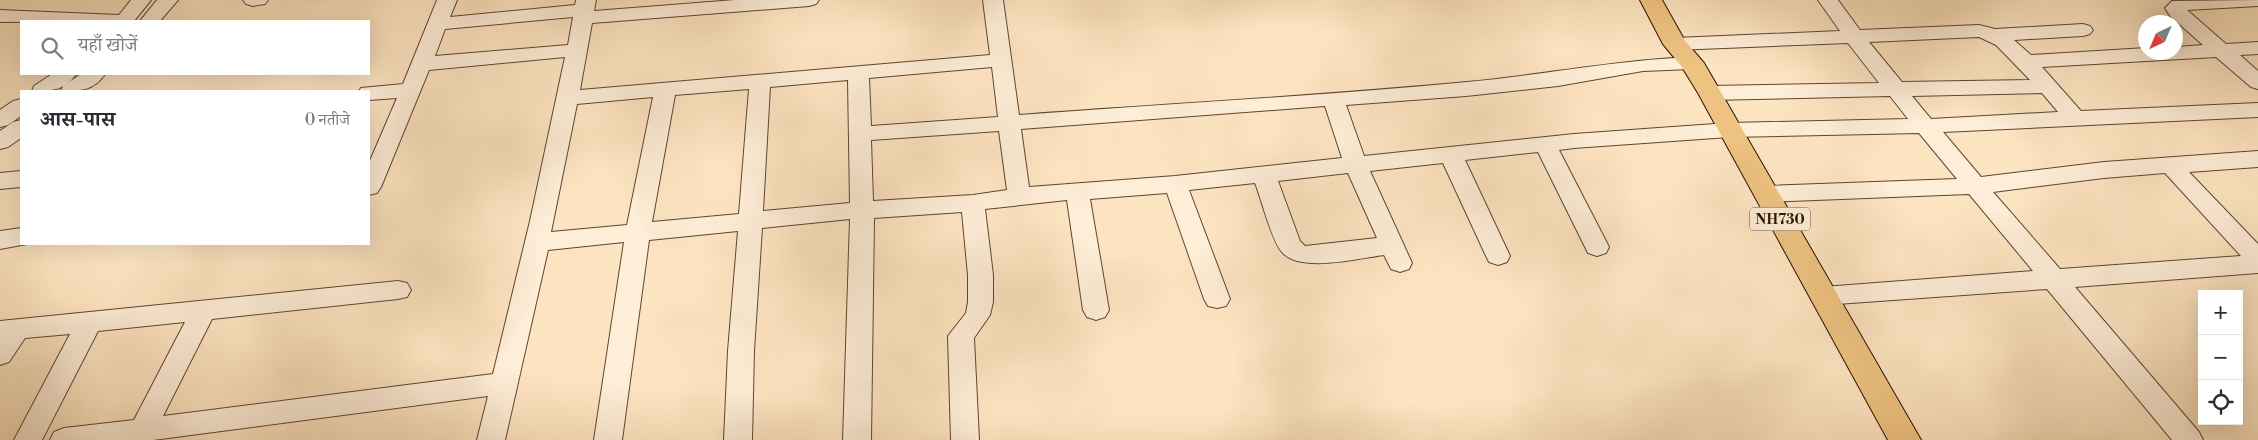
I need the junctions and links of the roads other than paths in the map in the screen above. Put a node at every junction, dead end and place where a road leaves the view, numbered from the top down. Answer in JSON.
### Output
{"nodes":[{"id":1,"x":142,"y":0,"type":"edge"},
{"id":2,"x":168,"y":0,"type":"edge"},
{"id":3,"x":253,"y":0,"type":"edge"},
{"id":4,"x":258,"y":0,"type":"edge"},
{"id":5,"x":447,"y":0,"type":"edge"},
{"id":6,"x":809,"y":0,"type":"edge"},
{"id":7,"x":993,"y":0,"type":"edge"},
{"id":8,"x":1652,"y":0,"type":"edge"},
{"id":9,"x":1828,"y":0,"type":"edge"},
{"id":10,"x":2258,"y":0,"type":"edge"},
{"id":11,"x":585,"y":9,"type":"edge"},
{"id":12,"x":0,"y":16,"type":"edge"},
{"id":13,"x":99,"y":20,"type":"edge"},
{"id":14,"x":125,"y":20,"type":"edge"},
{"id":15,"x":151,"y":20,"type":"edge"},
{"id":16,"x":437,"y":24,"type":"junction"},
{"id":17,"x":2083,"y":30,"type":"dead end"},
{"id":18,"x":1993,"y":34,"type":"junction"},
{"id":19,"x":1855,"y":38,"type":"junction"},
{"id":20,"x":2258,"y":48,"type":"edge"},
{"id":21,"x":578,"y":50,"type":"junction"},
{"id":22,"x":2220,"y":50,"type":"junction"},
{"id":23,"x":1683,"y":54,"type":"junction"},
{"id":24,"x":1001,"y":60,"type":"junction"},
{"id":25,"x":2024,"y":62,"type":"junction"},
{"id":26,"x":421,"y":64,"type":"junction"},
{"id":27,"x":858,"y":73,"type":"junction"},
{"id":28,"x":65,"y":75,"type":"edge"},
{"id":29,"x":94,"y":75,"type":"edge"},
{"id":30,"x":760,"y":82,"type":"junction"},
{"id":31,"x":2258,"y":82,"type":"edge"},
{"id":32,"x":2046,"y":86,"type":"junction"},
{"id":33,"x":43,"y":90,"type":"edge"},
{"id":34,"x":72,"y":90,"type":"edge"},
{"id":35,"x":410,"y":90,"type":"junction"},
{"id":36,"x":665,"y":90,"type":"junction"},
{"id":37,"x":1896,"y":91,"type":"junction"},
{"id":38,"x":370,"y":93,"type":"edge"},
{"id":39,"x":1710,"y":93,"type":"junction"},
{"id":40,"x":568,"y":98,"type":"junction"},
{"id":41,"x":1333,"y":99,"type":"junction"},
{"id":42,"x":20,"y":109,"type":"edge"},
{"id":43,"x":2258,"y":110,"type":"edge"},
{"id":44,"x":2076,"y":119,"type":"junction"},
{"id":45,"x":1010,"y":122,"type":"junction"},
{"id":46,"x":15,"y":126,"type":"edge"},
{"id":47,"x":1924,"y":126,"type":"junction"},
{"id":48,"x":1729,"y":130,"type":"junction"},
{"id":49,"x":860,"y":134,"type":"junction"},
{"id":50,"x":0,"y":142,"type":"edge"},
{"id":51,"x":379,"y":142,"type":"edge"},
{"id":52,"x":1545,"y":144,"type":"junction"},
{"id":53,"x":1451,"y":154,"type":"junction"},
{"id":54,"x":2257,"y":160,"type":"edge"},
{"id":55,"x":1356,"y":165,"type":"junction"},
{"id":56,"x":2170,"y":165,"type":"junction"},
{"id":57,"x":1264,"y":175,"type":"junction"},
{"id":58,"x":20,"y":179,"type":"edge"},
{"id":59,"x":0,"y":181,"type":"edge"},
{"id":60,"x":370,"y":182,"type":"edge"},
{"id":61,"x":1175,"y":184,"type":"junction"},
{"id":62,"x":1976,"y":186,"type":"junction"},
{"id":63,"x":1076,"y":191,"type":"junction"},
{"id":64,"x":1766,"y":194,"type":"junction"},
{"id":65,"x":1020,"y":196,"type":"junction"},
{"id":66,"x":973,"y":203,"type":"junction"},
{"id":67,"x":862,"y":210,"type":"junction"},
{"id":68,"x":749,"y":221,"type":"junction"},
{"id":69,"x":638,"y":232,"type":"junction"},
{"id":70,"x":20,"y":237,"type":"edge"},
{"id":71,"x":0,"y":240,"type":"edge"},
{"id":72,"x":538,"y":242,"type":"junction"},
{"id":73,"x":1597,"y":247,"type":"dead end"},
{"id":74,"x":1498,"y":256,"type":"dead end"},
{"id":75,"x":2258,"y":259,"type":"edge"},
{"id":76,"x":2258,"y":264,"type":"edge"},
{"id":77,"x":2054,"y":279,"type":"junction"},
{"id":78,"x":398,"y":290,"type":"dead end"},
{"id":79,"x":1823,"y":296,"type":"junction"},
{"id":80,"x":1217,"y":299,"type":"dead end"},
{"id":81,"x":204,"y":309,"type":"junction"},
{"id":82,"x":1096,"y":310,"type":"dead end"},
{"id":83,"x":90,"y":321,"type":"junction"},
{"id":84,"x":9,"y":330,"type":"edge"},
{"id":85,"x":0,"y":355,"type":"edge"},
{"id":86,"x":505,"y":383,"type":"junction"},
{"id":87,"x":139,"y":435,"type":"edge"},
{"id":88,"x":28,"y":440,"type":"edge"},
{"id":89,"x":64,"y":440,"type":"edge"},
{"id":90,"x":491,"y":440,"type":"edge"},
{"id":91,"x":608,"y":440,"type":"edge"},
{"id":92,"x":738,"y":440,"type":"edge"},
{"id":93,"x":857,"y":440,"type":"edge"},
{"id":94,"x":965,"y":440,"type":"edge"},
{"id":95,"x":1905,"y":440,"type":"edge"},
{"id":96,"x":2189,"y":440,"type":"edge"}],
"edges":[{"from":1,"to":14,"type":"street"},
{"from":2,"to":15,"type":"street"},
{"from":3,"to":4,"type":"street"},
{"from":5,"to":16,"type":"street"},
{"from":6,"to":11,"type":"street"},
{"from":7,"to":24,"type":"street"},
{"from":8,"to":23,"type":"highway","number":"NH730"},
{"from":9,"to":19,"type":"street"},
{"from":10,"to":22,"type":"street"},
{"from":11,"to":16,"type":"street"},
{"from":11,"to":21,"type":"street"},
{"from":12,"to":13,"type":"street"},
{"from":16,"to":26,"type":"street"},
{"from":17,"to":18,"type":"street"},
{"from":18,"to":19,"type":"street"},
{"from":18,"to":25,"type":"street"},
{"from":19,"to":23,"type":"street"},
{"from":19,"to":37,"type":"street"},
{"from":20,"to":22,"type":"street"},
{"from":21,"to":26,"type":"street"},
{"from":21,"to":40,"type":"street"},
{"from":22,"to":25,"type":"street"},
{"from":22,"to":31,"type":"street"},
{"from":23,"to":39,"type":"highway","number":"NH730"},
{"from":23,"to":41,"type":"street"},
{"from":24,"to":27,"type":"street"},
{"from":24,"to":45,"type":"street"},
{"from":25,"to":32,"type":"street"},
{"from":26,"to":35,"type":"street"},
{"from":27,"to":30,"type":"street"},
{"from":27,"to":49,"type":"street"},
{"from":28,"to":33,"type":"street"},
{"from":29,"to":34,"type":"street"},
{"from":30,"to":36,"type":"street"},
{"from":30,"to":68,"type":"street"},
{"from":32,"to":37,"type":"street"},
{"from":32,"to":44,"type":"street"},
{"from":35,"to":38,"type":"street"},
{"from":35,"to":51,"type":"street"},
{"from":36,"to":40,"type":"street"},
{"from":36,"to":69,"type":"street"},
{"from":37,"to":39,"type":"street"},
{"from":37,"to":47,"type":"street"},
{"from":39,"to":48,"type":"highway","number":"NH730"},
{"from":40,"to":72,"type":"street"},
{"from":41,"to":45,"type":"street"},
{"from":41,"to":55,"type":"street"},
{"from":42,"to":46,"type":"street"},
{"from":43,"to":44,"type":"street"},
{"from":44,"to":47,"type":"street"},
{"from":45,"to":49,"type":"street"},
{"from":45,"to":65,"type":"street"},
{"from":46,"to":50,"type":"street"},
{"from":47,"to":48,"type":"street"},
{"from":47,"to":62,"type":"street"},
{"from":48,"to":52,"type":"street"},
{"from":48,"to":64,"type":"highway","number":"NH730"},
{"from":49,"to":67,"type":"street"},
{"from":51,"to":60,"type":"street"},
{"from":52,"to":53,"type":"street"},
{"from":52,"to":73,"type":"street"},
{"from":53,"to":55,"type":"street"},
{"from":53,"to":74,"type":"street"},
{"from":54,"to":56,"type":"street"},
{"from":55,"to":57,"type":"street"},
{"from":55,"to":57,"type":"street"},
{"from":56,"to":62,"type":"street"},
{"from":56,"to":75,"type":"street"},
{"from":57,"to":61,"type":"street"},
{"from":58,"to":59,"type":"street"},
{"from":61,"to":63,"type":"street"},
{"from":61,"to":80,"type":"street"},
{"from":62,"to":64,"type":"street"},
{"from":62,"to":77,"type":"street"},
{"from":63,"to":65,"type":"street"},
{"from":63,"to":82,"type":"street"},
{"from":64,"to":79,"type":"highway","number":"NH730"},
{"from":65,"to":66,"type":"street"},
{"from":66,"to":67,"type":"street"},
{"from":66,"to":94,"type":"street"},
{"from":67,"to":68,"type":"street"},
{"from":67,"to":93,"type":"street"},
{"from":68,"to":69,"type":"street"},
{"from":68,"to":92,"type":"street"},
{"from":69,"to":72,"type":"street"},
{"from":69,"to":91,"type":"street"},
{"from":70,"to":71,"type":"street"},
{"from":72,"to":86,"type":"street"},
{"from":76,"to":77,"type":"street"},
{"from":77,"to":79,"type":"street"},
{"from":77,"to":96,"type":"street"},
{"from":78,"to":81,"type":"street"},
{"from":79,"to":95,"type":"highway","number":"NH730"},
{"from":81,"to":83,"type":"street"},
{"from":81,"to":87,"type":"street"},
{"from":83,"to":84,"type":"street"},
{"from":83,"to":88,"type":"street"},
{"from":84,"to":85,"type":"street"},
{"from":86,"to":87,"type":"street"},
{"from":86,"to":90,"type":"street"},
{"from":87,"to":89,"type":"street"}]}
